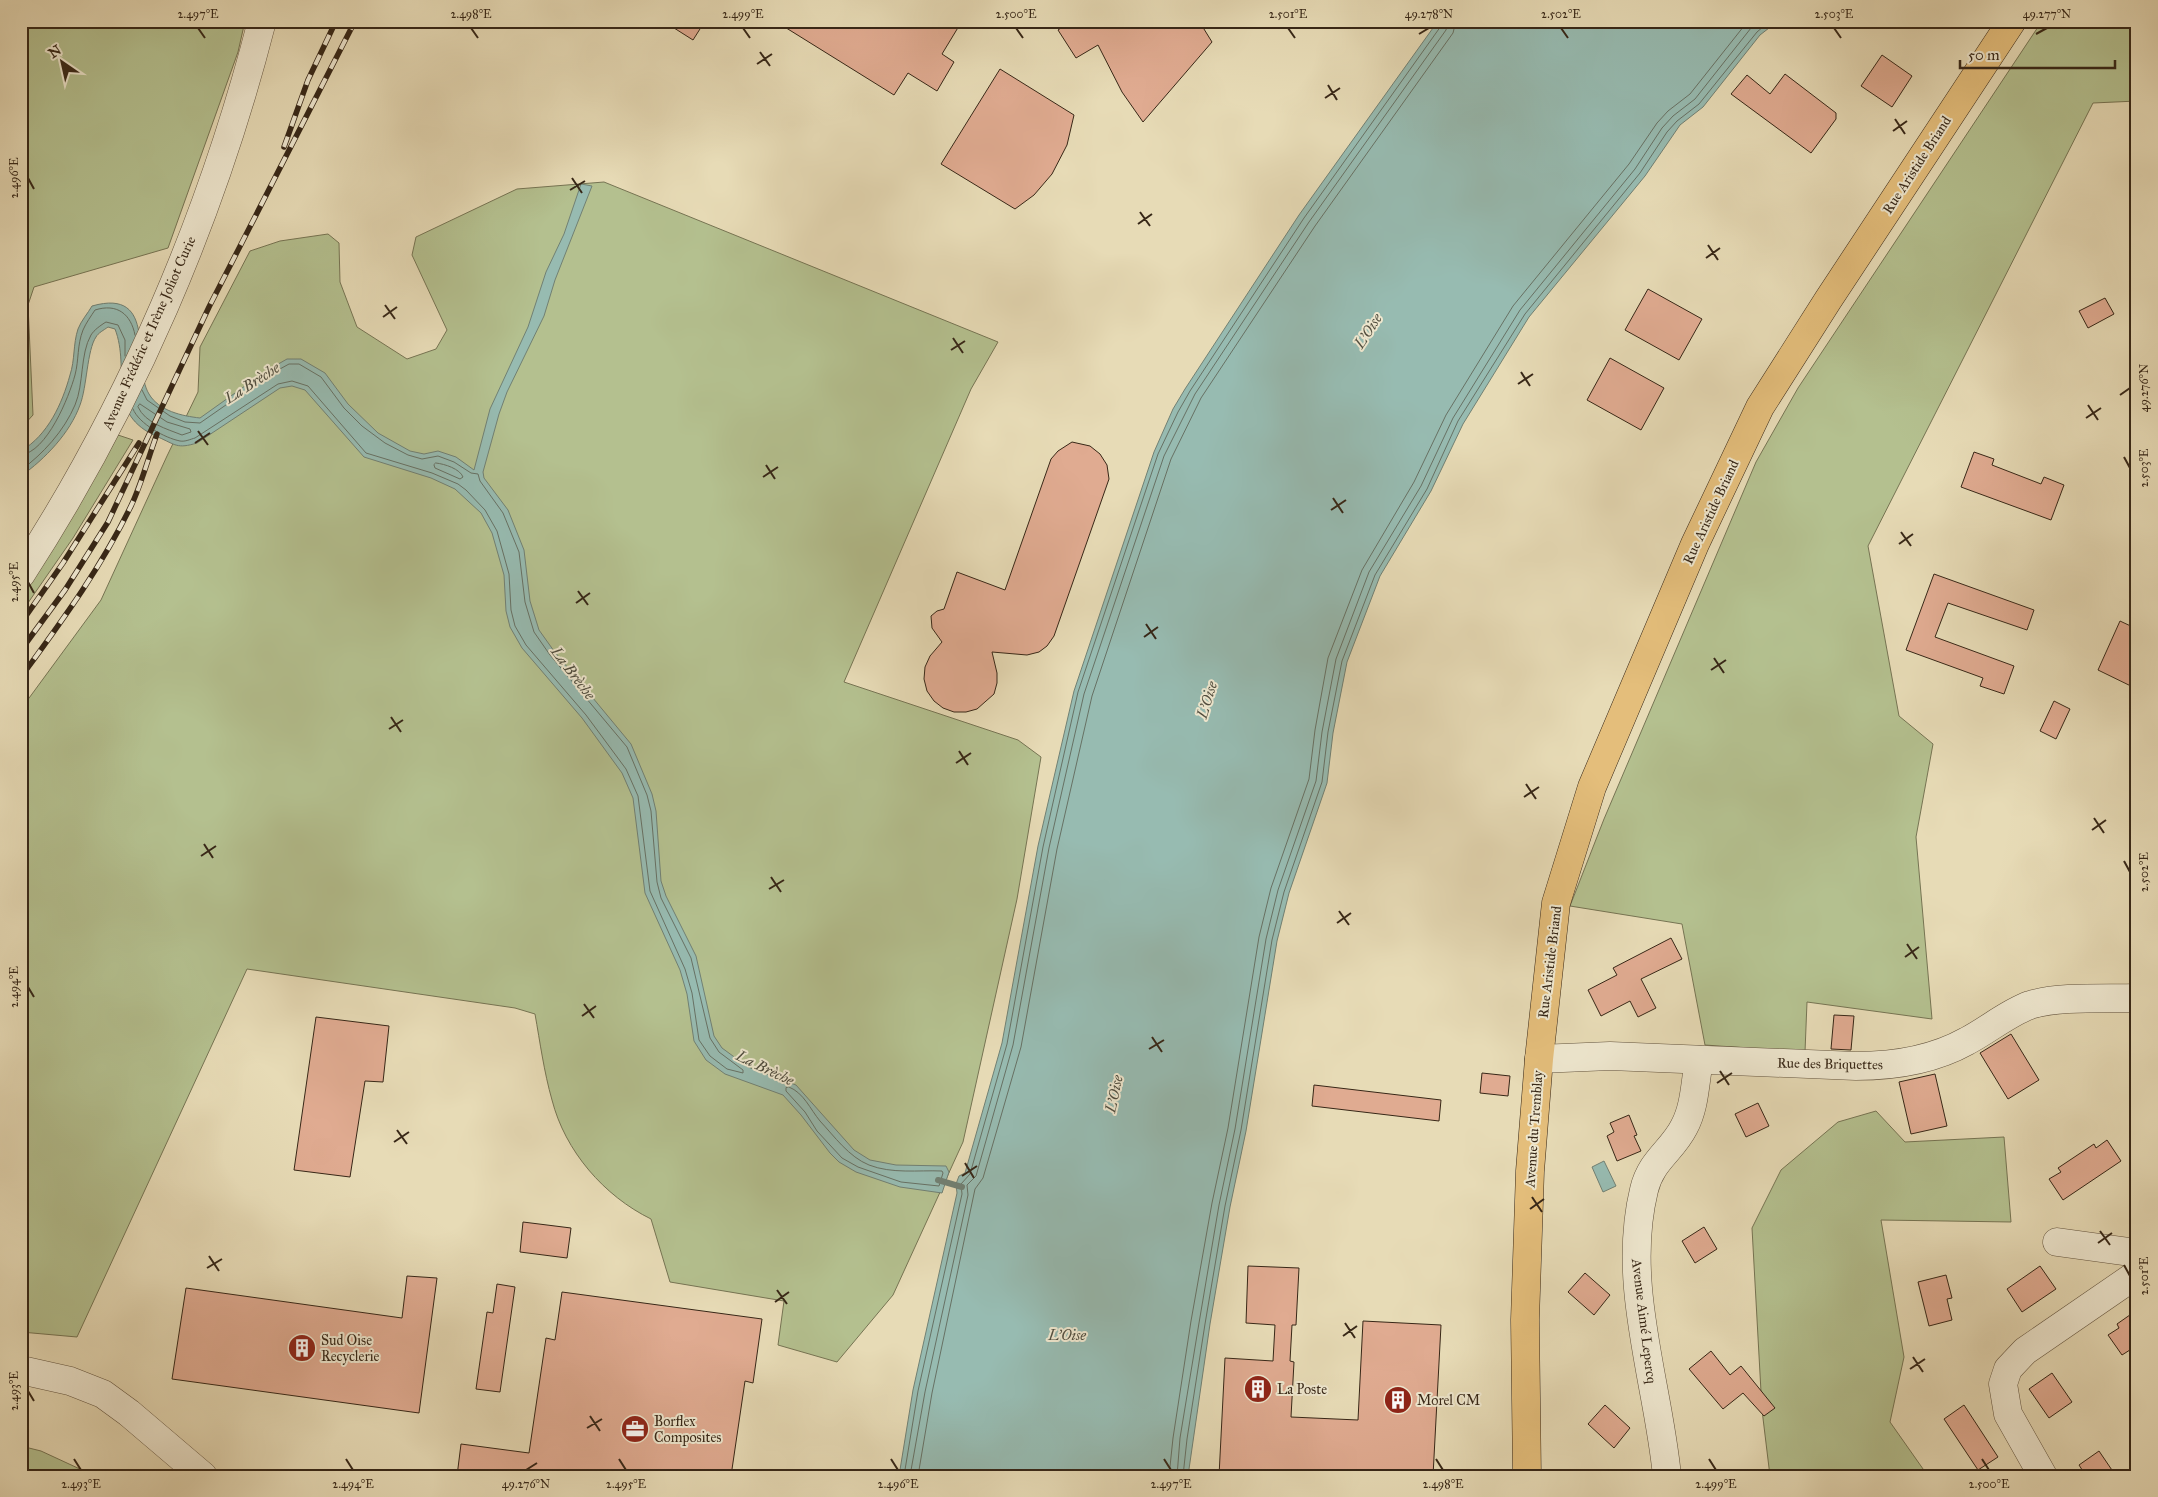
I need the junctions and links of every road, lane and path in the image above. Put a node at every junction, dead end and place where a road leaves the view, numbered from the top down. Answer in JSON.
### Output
{"nodes":[{"id":1,"x":262,"y":21,"type":"edge"},
{"id":2,"x":2012,"y":21,"type":"edge"},
{"id":3,"x":21,"y":574,"type":"edge"},
{"id":4,"x":2137,"y":998,"type":"edge"},
{"id":5,"x":1539,"y":1059,"type":"junction"},
{"id":6,"x":1699,"y":1060,"type":"junction"},
{"id":7,"x":2057,"y":1242,"type":"dead end"},
{"id":8,"x":2137,"y":1253,"type":"edge"},
{"id":9,"x":2137,"y":1274,"type":"edge"},
{"id":10,"x":1525,"y":1320,"type":"junction"},
{"id":11,"x":21,"y":1370,"type":"edge"},
{"id":12,"x":203,"y":1476,"type":"edge"},
{"id":13,"x":1513,"y":1476,"type":"edge"},
{"id":14,"x":1527,"y":1476,"type":"edge"},
{"id":15,"x":1667,"y":1476,"type":"edge"},
{"id":16,"x":2043,"y":1476,"type":"edge"}],
"edges":[{"from":1,"to":3,"type":"street","name":"Avenue Frédéric et Irène Joliot Curie"},
{"from":2,"to":5,"type":"main road","name":"Rue Aristide Briand"},
{"from":4,"to":6,"type":"street","name":"Rue des Briquettes"},
{"from":5,"to":6,"type":"street","name":"Rue des Briquettes"},
{"from":5,"to":10,"type":"main road","name":"Avenue du Tremblay"},
{"from":6,"to":15,"type":"street","name":"Avenue Aimé Lepercq"},
{"from":7,"to":8,"type":"street"},
{"from":9,"to":16,"type":"street"},
{"from":10,"to":13,"type":"main road","name":"Avenue du Tremblay"},
{"from":10,"to":14,"type":"main road","name":"Avenue du Tremblay"},
{"from":11,"to":12,"type":"street"}]}
